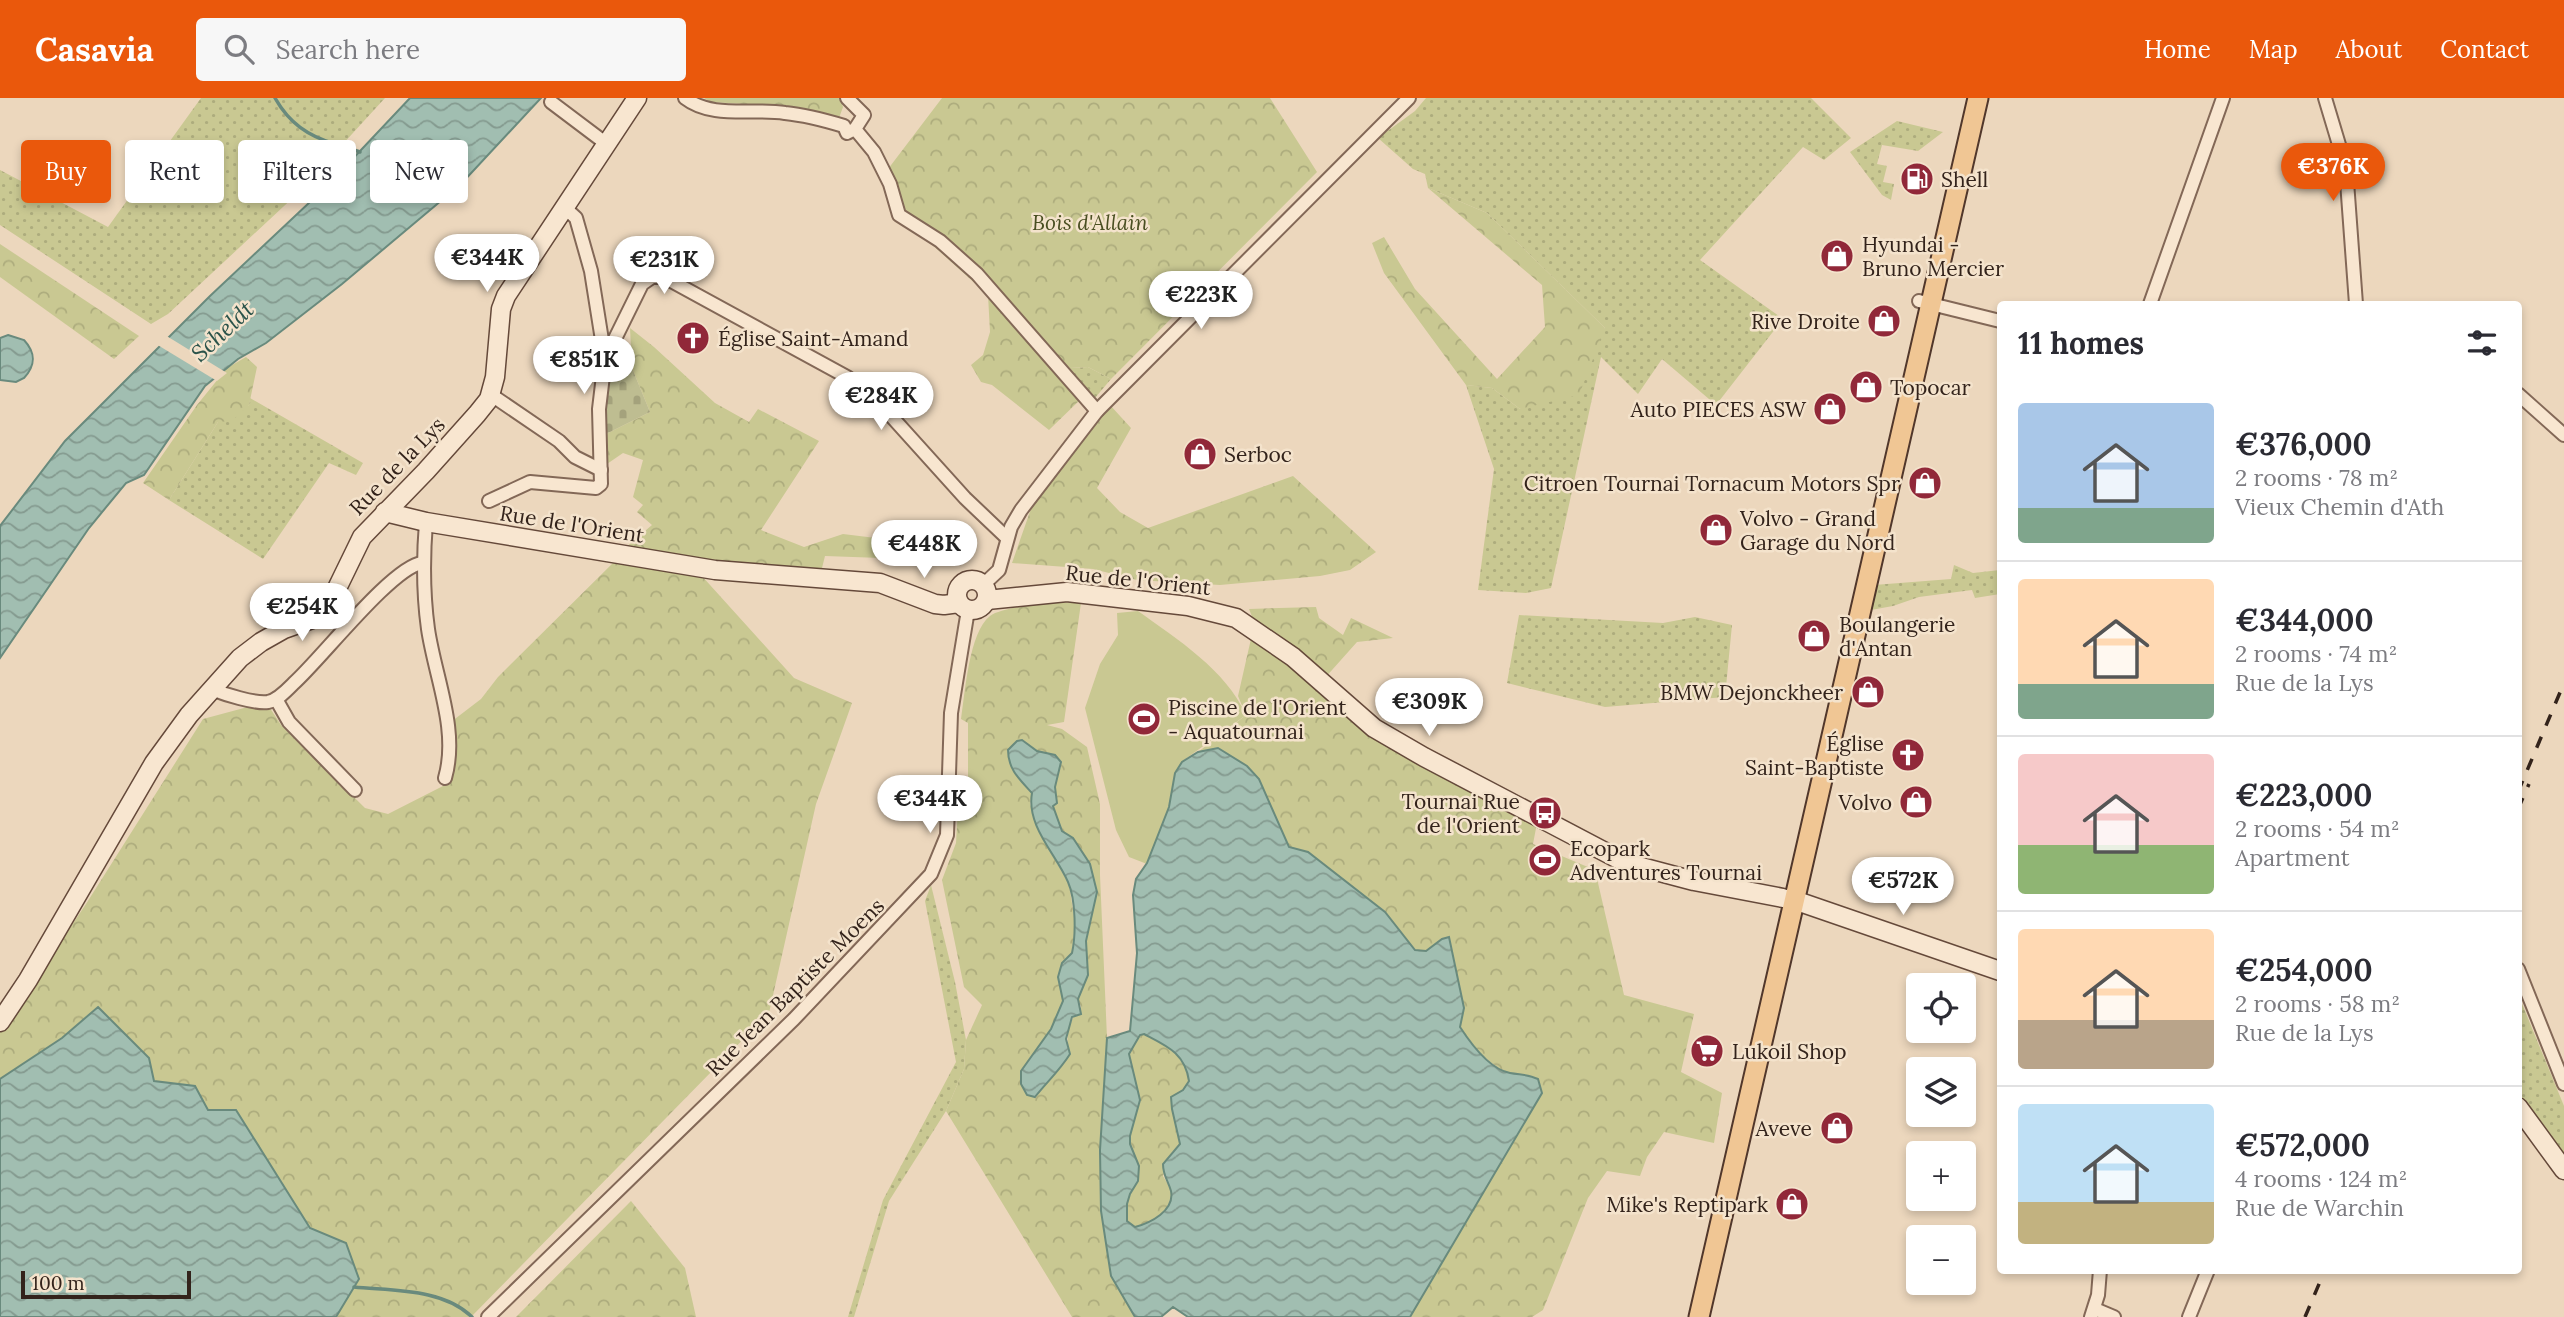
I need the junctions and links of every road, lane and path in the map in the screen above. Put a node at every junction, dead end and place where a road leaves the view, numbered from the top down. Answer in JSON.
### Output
{"nodes":[{"id":1,"x":637,"y":98,"type":"edge"},
{"id":2,"x":685,"y":98,"type":"edge"},
{"id":3,"x":847,"y":98,"type":"edge"},
{"id":4,"x":1409,"y":98,"type":"edge"},
{"id":5,"x":1966,"y":98,"type":"edge"},
{"id":6,"x":1978,"y":98,"type":"edge"},
{"id":7,"x":2223,"y":98,"type":"edge"},
{"id":8,"x":2325,"y":98,"type":"edge"},
{"id":9,"x":551,"y":102,"type":"dead end"},
{"id":10,"x":856,"y":129,"type":"junction"},
{"id":11,"x":608,"y":145,"type":"junction"},
{"id":12,"x":564,"y":207,"type":"junction"},
{"id":13,"x":2151,"y":301,"type":"edge"},
{"id":14,"x":2356,"y":301,"type":"edge"},
{"id":15,"x":1925,"y":303,"type":"junction"},
{"id":16,"x":1997,"y":320,"type":"edge"},
{"id":17,"x":605,"y":359,"type":"junction"},
{"id":18,"x":490,"y":394,"type":"junction"},
{"id":19,"x":2522,"y":398,"type":"edge"},
{"id":20,"x":1097,"y":411,"type":"junction"},
{"id":21,"x":2564,"y":435,"type":"edge"},
{"id":22,"x":601,"y":470,"type":"junction"},
{"id":23,"x":489,"y":501,"type":"dead end"},
{"id":24,"x":385,"y":512,"type":"junction"},
{"id":25,"x":426,"y":522,"type":"junction"},
{"id":26,"x":1007,"y":538,"type":"junction"},
{"id":27,"x":422,"y":563,"type":"junction"},
{"id":28,"x":985,"y":592,"type":"junction"},
{"id":29,"x":964,"y":606,"type":"junction"},
{"id":30,"x":211,"y":689,"type":"junction"},
{"id":31,"x":276,"y":699,"type":"junction"},
{"id":32,"x":445,"y":778,"type":"dead end"},
{"id":33,"x":355,"y":790,"type":"dead end"},
{"id":34,"x":1788,"y":899,"type":"junction"},
{"id":35,"x":1997,"y":970,"type":"edge"},
{"id":36,"x":2522,"y":979,"type":"edge"},
{"id":37,"x":0,"y":1022,"type":"edge"},
{"id":38,"x":2564,"y":1084,"type":"edge"},
{"id":39,"x":2522,"y":1112,"type":"edge"},
{"id":40,"x":2564,"y":1170,"type":"edge"},
{"id":41,"x":2099,"y":1274,"type":"edge"},
{"id":42,"x":2206,"y":1274,"type":"edge"},
{"id":43,"x":2093,"y":1313,"type":"edge"},
{"id":44,"x":490,"y":1315,"type":"edge"},
{"id":45,"x":1688,"y":1317,"type":"edge"},
{"id":46,"x":1699,"y":1317,"type":"edge"},
{"id":47,"x":2114,"y":1317,"type":"edge"},
{"id":48,"x":2189,"y":1317,"type":"edge"}],
"edges":[{"from":1,"to":11,"type":"street","name":"Rue de la Lys"},
{"from":2,"to":10,"type":"street"},
{"from":3,"to":10,"type":"street"},
{"from":4,"to":20,"type":"street"},
{"from":5,"to":15,"type":"main road"},
{"from":6,"to":15,"type":"main road"},
{"from":7,"to":13,"type":"street"},
{"from":8,"to":14,"type":"street"},
{"from":9,"to":11,"type":"street"},
{"from":10,"to":20,"type":"street"},
{"from":11,"to":12,"type":"street","name":"Rue de la Lys"},
{"from":12,"to":17,"type":"street"},
{"from":12,"to":18,"type":"street","name":"Rue de la Lys"},
{"from":15,"to":16,"type":"street"},
{"from":15,"to":34,"type":"main road"},
{"from":17,"to":22,"type":"street"},
{"from":17,"to":26,"type":"street"},
{"from":18,"to":22,"type":"street"},
{"from":18,"to":24,"type":"street","name":"Rue de la Lys"},
{"from":19,"to":21,"type":"street"},
{"from":20,"to":26,"type":"street"},
{"from":22,"to":23,"type":"street"},
{"from":24,"to":25,"type":"street","name":"Rue de l'Orient"},
{"from":24,"to":30,"type":"street","name":"Rue de la Lys"},
{"from":25,"to":27,"type":"street"},
{"from":25,"to":29,"type":"street","name":"Rue de l'Orient"},
{"from":26,"to":28,"type":"street"},
{"from":27,"to":31,"type":"street"},
{"from":27,"to":32,"type":"street"},
{"from":28,"to":29,"type":"street"},
{"from":28,"to":29,"type":"street"},
{"from":28,"to":34,"type":"street","name":"Rue de l'Orient"},
{"from":29,"to":44,"type":"street","name":"Rue Jean Baptiste Moens"},
{"from":30,"to":31,"type":"street"},
{"from":30,"to":37,"type":"street","name":"Rue de la Lys"},
{"from":31,"to":33,"type":"street"},
{"from":34,"to":35,"type":"street","name":"Rue de l'Orient"},
{"from":34,"to":45,"type":"main road"},
{"from":34,"to":46,"type":"main road"},
{"from":36,"to":38,"type":"street"},
{"from":39,"to":40,"type":"street"},
{"from":41,"to":43,"type":"street"},
{"from":42,"to":48,"type":"street"},
{"from":43,"to":47,"type":"street"}]}
